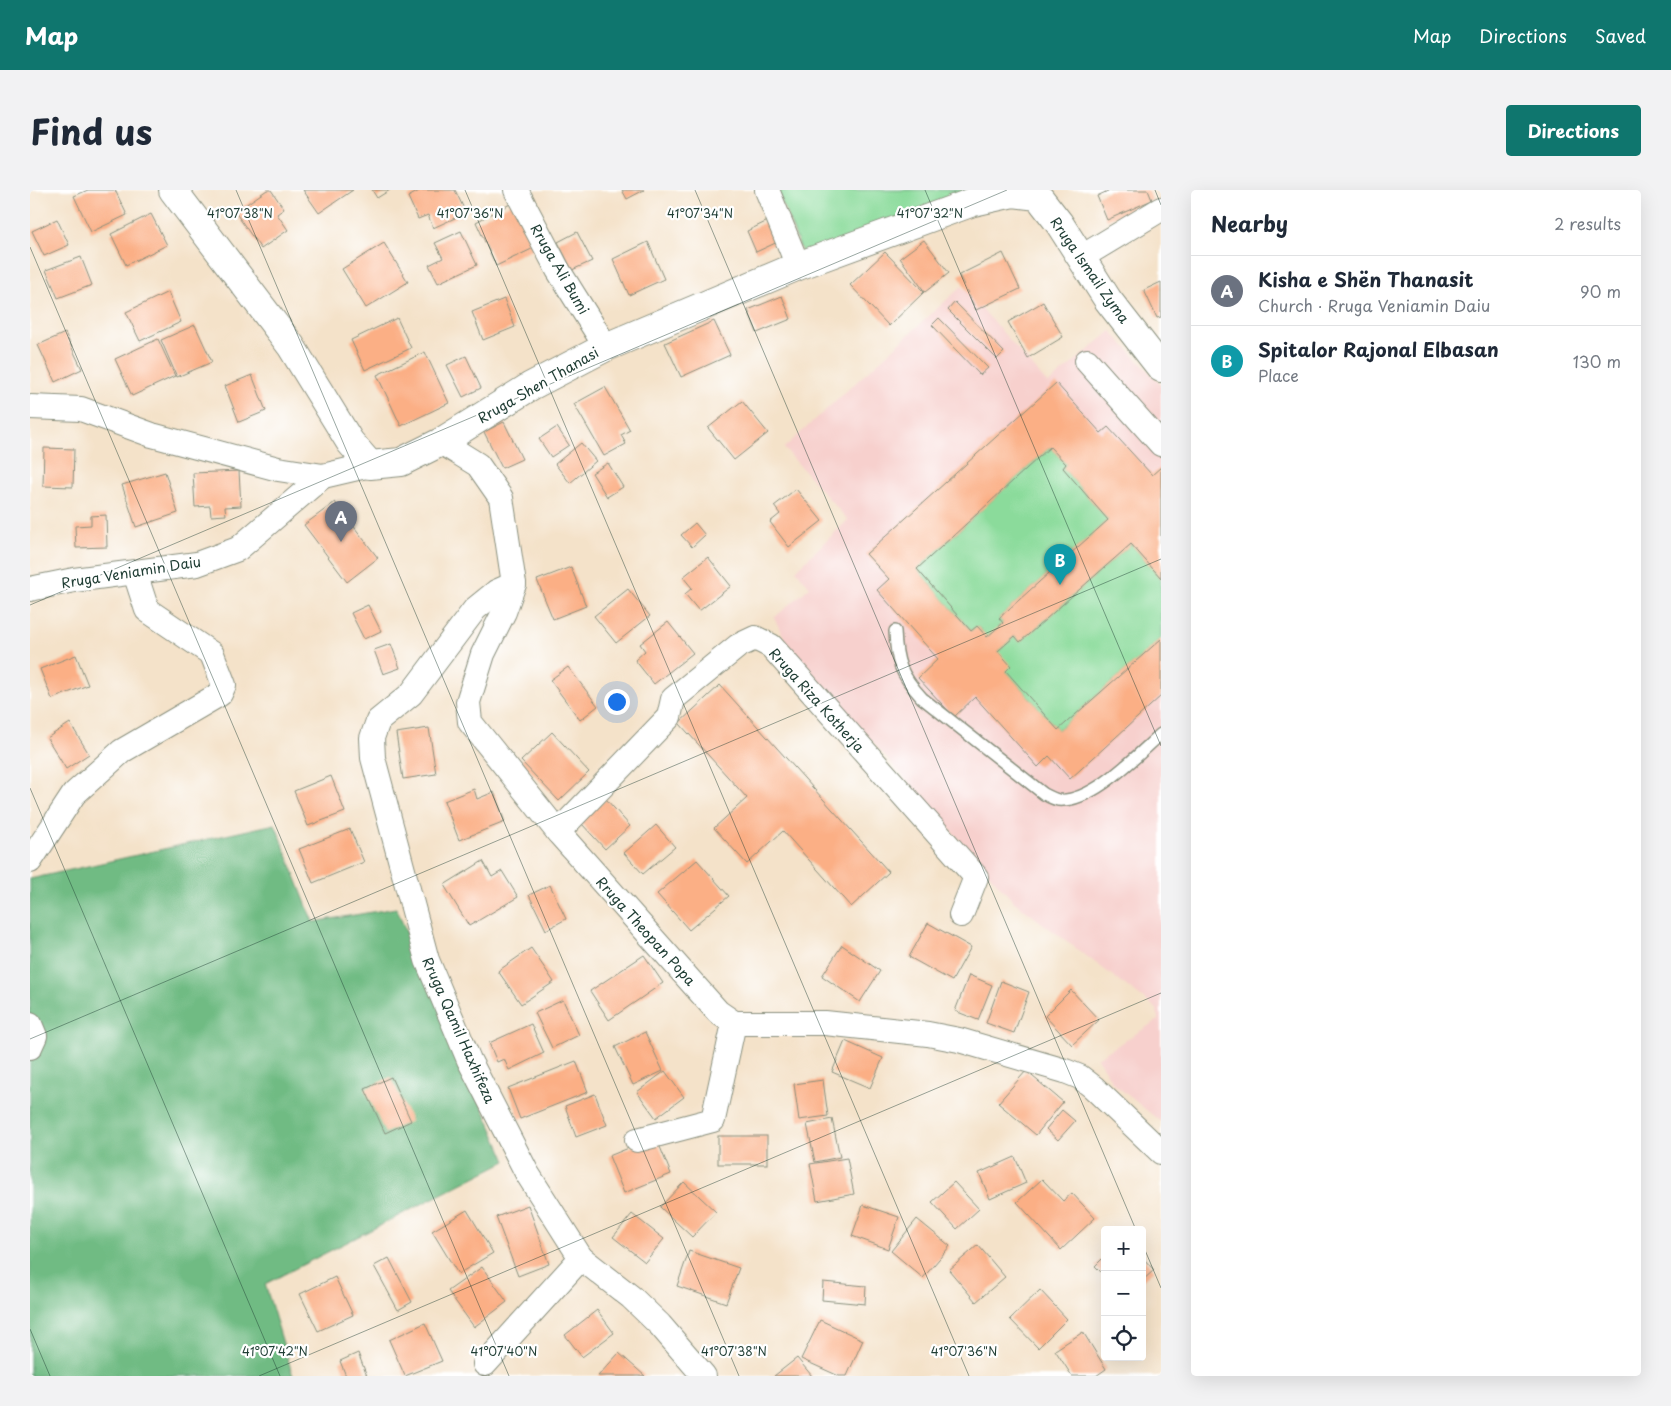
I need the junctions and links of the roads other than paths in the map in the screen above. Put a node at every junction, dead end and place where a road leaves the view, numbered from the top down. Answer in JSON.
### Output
{"nodes":[{"id":1,"x":173,"y":190,"type":"edge"},
{"id":2,"x":516,"y":190,"type":"edge"},
{"id":3,"x":768,"y":190,"type":"edge"},
{"id":4,"x":1042,"y":193,"type":"edge"},
{"id":5,"x":1161,"y":209,"type":"edge"},
{"id":6,"x":1080,"y":258,"type":"junction"},
{"id":7,"x":798,"y":266,"type":"junction"},
{"id":8,"x":606,"y":347,"type":"junction"},
{"id":9,"x":1087,"y":361,"type":"dead end"},
{"id":10,"x":1161,"y":368,"type":"edge"},
{"id":11,"x":30,"y":408,"type":"edge"},
{"id":12,"x":442,"y":442,"type":"junction"},
{"id":13,"x":1161,"y":444,"type":"edge"},
{"id":14,"x":370,"y":466,"type":"junction"},
{"id":15,"x":323,"y":476,"type":"junction"},
{"id":16,"x":135,"y":573,"type":"junction"},
{"id":17,"x":514,"y":584,"type":"junction"},
{"id":18,"x":30,"y":589,"type":"edge"},
{"id":19,"x":895,"y":630,"type":"dead end"},
{"id":20,"x":1161,"y":734,"type":"edge"},
{"id":21,"x":558,"y":832,"type":"junction"},
{"id":22,"x":30,"y":861,"type":"edge"},
{"id":23,"x":961,"y":915,"type":"dead end"},
{"id":24,"x":734,"y":1023,"type":"junction"},
{"id":25,"x":30,"y":1024,"type":"edge"},
{"id":26,"x":30,"y":1047,"type":"edge"},
{"id":27,"x":637,"y":1140,"type":"dead end"},
{"id":28,"x":1161,"y":1152,"type":"edge"},
{"id":29,"x":581,"y":1258,"type":"junction"},
{"id":30,"x":485,"y":1364,"type":"dead end"},
{"id":31,"x":704,"y":1376,"type":"edge"}],
"edges":[{"from":1,"to":14,"type":"main road"},
{"from":2,"to":8,"type":"street","name":"Rruga Ali Bumi"},
{"from":3,"to":7,"type":"street"},
{"from":4,"to":6,"type":"main road","name":"Rruga Ismail Zyma"},
{"from":4,"to":7,"type":"main road","name":"Rruga Shen Thanasi"},
{"from":5,"to":6,"type":"street"},
{"from":6,"to":10,"type":"main road","name":"Rruga Ismail Zyma"},
{"from":7,"to":8,"type":"main road","name":"Rruga Shen Thanasi"},
{"from":8,"to":12,"type":"main road","name":"Rruga Shen Thanasi"},
{"from":9,"to":13,"type":"street"},
{"from":11,"to":15,"type":"street","name":"Rruga Shen Thanasi"},
{"from":12,"to":14,"type":"main road","name":"Rruga Shen Thanasi"},
{"from":12,"to":17,"type":"street","name":"Rruga Theopan Popa"},
{"from":14,"to":15,"type":"street","name":"Rruga Shen Thanasi"},
{"from":15,"to":16,"type":"street","name":"Rruga Veniamin Daiu"},
{"from":16,"to":18,"type":"street","name":"Rruga Veniamin Daiu"},
{"from":16,"to":22,"type":"street"},
{"from":17,"to":21,"type":"street","name":"Rruga Theopan Popa"},
{"from":17,"to":29,"type":"street","name":"Rruga Qamil Haxhifeza"},
{"from":19,"to":20,"type":"lane"},
{"from":21,"to":23,"type":"street","name":"Rruga Riza Kotherja"},
{"from":21,"to":24,"type":"street","name":"Rruga Theopan Popa"},
{"from":24,"to":27,"type":"street"},
{"from":24,"to":28,"type":"street"},
{"from":25,"to":26,"type":"street"},
{"from":29,"to":30,"type":"street"},
{"from":29,"to":31,"type":"street","name":"Rruga Qamil Haxhifeza"}]}
